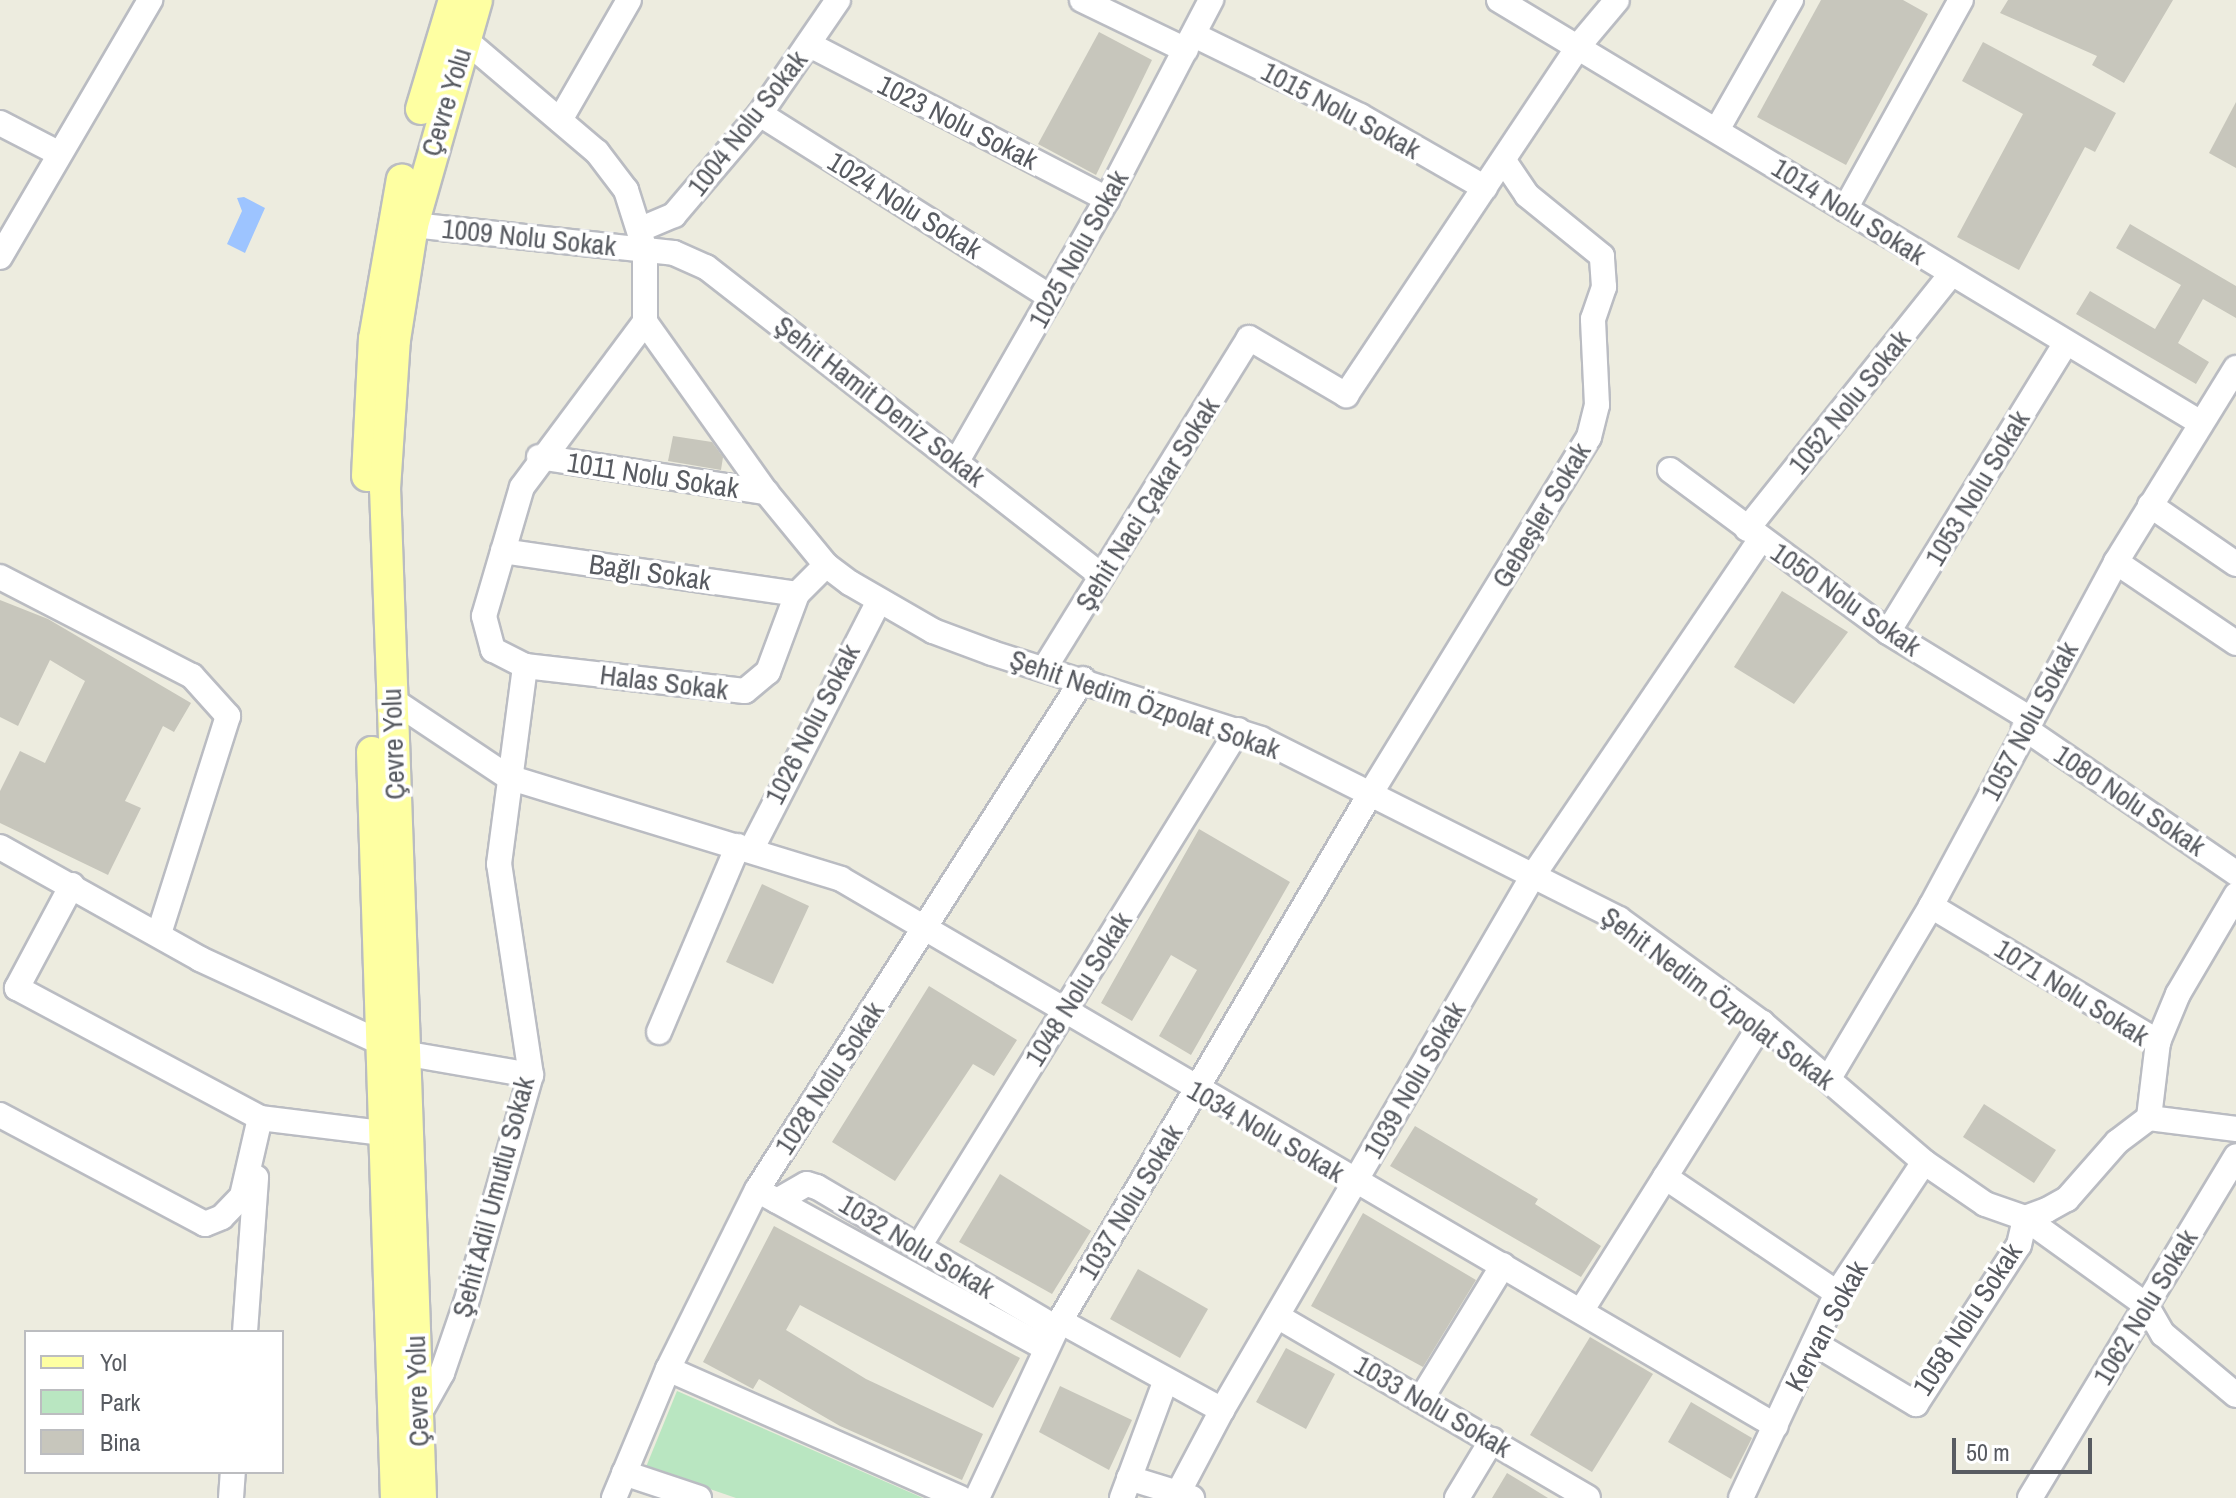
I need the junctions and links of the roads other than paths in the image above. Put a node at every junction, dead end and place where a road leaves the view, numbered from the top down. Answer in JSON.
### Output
{"nodes":[{"id":1,"x":150,"y":0,"type":"edge"},
{"id":2,"x":629,"y":0,"type":"edge"},
{"id":3,"x":838,"y":0,"type":"edge"},
{"id":4,"x":1082,"y":0,"type":"edge"},
{"id":5,"x":1211,"y":0,"type":"edge"},
{"id":6,"x":1499,"y":0,"type":"edge"},
{"id":7,"x":1617,"y":0,"type":"edge"},
{"id":8,"x":1791,"y":0,"type":"edge"},
{"id":9,"x":1961,"y":0,"type":"edge"},
{"id":10,"x":457,"y":2,"type":"edge"},
{"id":11,"x":464,"y":39,"type":"junction"},
{"id":12,"x":1190,"y":43,"type":"junction"},
{"id":13,"x":1580,"y":44,"type":"junction"},
{"id":14,"x":810,"y":45,"type":"junction"},
{"id":15,"x":760,"y":114,"type":"junction"},
{"id":16,"x":560,"y":120,"type":"junction"},
{"id":17,"x":0,"y":123,"type":"edge"},
{"id":18,"x":1717,"y":130,"type":"junction"},
{"id":19,"x":58,"y":153,"type":"junction"},
{"id":20,"x":1504,"y":161,"type":"junction"},
{"id":21,"x":1485,"y":188,"type":"junction"},
{"id":22,"x":1107,"y":199,"type":"junction"},
{"id":23,"x":1845,"y":209,"type":"junction"},
{"id":24,"x":413,"y":225,"type":"junction"},
{"id":25,"x":643,"y":240,"type":"junction"},
{"id":26,"x":0,"y":257,"type":"edge"},
{"id":27,"x":1951,"y":274,"type":"junction"},
{"id":28,"x":1051,"y":297,"type":"junction"},
{"id":29,"x":645,"y":322,"type":"junction"},
{"id":30,"x":2065,"y":344,"type":"junction"},
{"id":31,"x":2236,"y":368,"type":"edge"},
{"id":32,"x":2199,"y":422,"type":"junction"},
{"id":33,"x":539,"y":457,"type":"junction"},
{"id":34,"x":957,"y":461,"type":"junction"},
{"id":35,"x":1670,"y":470,"type":"dead end"},
{"id":36,"x":766,"y":492,"type":"junction"},
{"id":37,"x":2150,"y":505,"type":"junction"},
{"id":38,"x":1754,"y":534,"type":"junction"},
{"id":39,"x":503,"y":551,"type":"junction"},
{"id":40,"x":2116,"y":562,"type":"junction"},
{"id":41,"x":2236,"y":564,"type":"edge"},
{"id":42,"x":826,"y":565,"type":"junction"},
{"id":43,"x":1102,"y":576,"type":"junction"},
{"id":44,"x":0,"y":577,"type":"edge"},
{"id":45,"x":797,"y":594,"type":"junction"},
{"id":46,"x":879,"y":601,"type":"junction"},
{"id":47,"x":1888,"y":632,"type":"junction"},
{"id":48,"x":2236,"y":643,"type":"edge"},
{"id":49,"x":525,"y":666,"type":"junction"},
{"id":50,"x":1044,"y":669,"type":"junction"},
{"id":51,"x":1083,"y":679,"type":"junction"},
{"id":52,"x":391,"y":699,"type":"junction"},
{"id":53,"x":2026,"y":723,"type":"junction"},
{"id":54,"x":1238,"y":730,"type":"junction"},
{"id":55,"x":508,"y":777,"type":"junction"},
{"id":56,"x":1372,"y":791,"type":"junction"},
{"id":57,"x":0,"y":847,"type":"edge"},
{"id":58,"x":744,"y":848,"type":"junction"},
{"id":59,"x":2236,"y":873,"type":"edge"},
{"id":60,"x":1534,"y":874,"type":"junction"},
{"id":61,"x":72,"y":885,"type":"junction"},
{"id":62,"x":2236,"y":895,"type":"edge"},
{"id":63,"x":1931,"y":906,"type":"junction"},
{"id":64,"x":924,"y":929,"type":"junction"},
{"id":65,"x":159,"y":934,"type":"junction"},
{"id":66,"x":8,"y":984,"type":"edge"},
{"id":67,"x":1062,"y":1013,"type":"junction"},
{"id":68,"x":1762,"y":1023,"type":"junction"},
{"id":69,"x":659,"y":1032,"type":"dead end"},
{"id":70,"x":2158,"y":1042,"type":"junction"},
{"id":71,"x":392,"y":1048,"type":"junction"},
{"id":72,"x":531,"y":1075,"type":"junction"},
{"id":73,"x":1829,"y":1078,"type":"junction"},
{"id":74,"x":1196,"y":1090,"type":"junction"},
{"id":75,"x":0,"y":1115,"type":"edge"},
{"id":76,"x":260,"y":1118,"type":"junction"},
{"id":77,"x":2149,"y":1118,"type":"junction"},
{"id":78,"x":2236,"y":1129,"type":"edge"},
{"id":79,"x":383,"y":1133,"type":"junction"},
{"id":80,"x":2235,"y":1160,"type":"edge"},
{"id":81,"x":1924,"y":1162,"type":"junction"},
{"id":82,"x":1665,"y":1177,"type":"junction"},
{"id":83,"x":1354,"y":1183,"type":"junction"},
{"id":84,"x":767,"y":1196,"type":"junction"},
{"id":85,"x":2025,"y":1218,"type":"junction"},
{"id":86,"x":918,"y":1248,"type":"junction"},
{"id":87,"x":1503,"y":1265,"type":"junction"},
{"id":88,"x":1837,"y":1293,"type":"junction"},
{"id":89,"x":2146,"y":1305,"type":"junction"},
{"id":90,"x":1583,"y":1308,"type":"junction"},
{"id":91,"x":1277,"y":1316,"type":"junction"},
{"id":92,"x":245,"y":1330,"type":"edge"},
{"id":93,"x":1054,"y":1333,"type":"junction"},
{"id":94,"x":1814,"y":1343,"type":"junction"},
{"id":95,"x":668,"y":1369,"type":"junction"},
{"id":96,"x":1166,"y":1380,"type":"junction"},
{"id":97,"x":2236,"y":1395,"type":"edge"},
{"id":98,"x":1421,"y":1399,"type":"junction"},
{"id":99,"x":1222,"y":1410,"type":"junction"},
{"id":100,"x":418,"y":1416,"type":"junction"},
{"id":101,"x":1776,"y":1426,"type":"junction"},
{"id":102,"x":1492,"y":1440,"type":"junction"},
{"id":103,"x":624,"y":1473,"type":"junction"},
{"id":104,"x":233,"y":1474,"type":"edge"},
{"id":105,"x":1126,"y":1488,"type":"edge"},
{"id":106,"x":1185,"y":1496,"type":"edge"},
{"id":107,"x":231,"y":1498,"type":"edge"},
{"id":108,"x":396,"y":1498,"type":"edge"},
{"id":109,"x":421,"y":1498,"type":"edge"},
{"id":110,"x":614,"y":1498,"type":"edge"},
{"id":111,"x":699,"y":1498,"type":"edge"},
{"id":112,"x":961,"y":1498,"type":"edge"},
{"id":113,"x":977,"y":1498,"type":"edge"},
{"id":114,"x":1457,"y":1498,"type":"edge"},
{"id":115,"x":1588,"y":1498,"type":"edge"},
{"id":116,"x":1741,"y":1498,"type":"edge"},
{"id":117,"x":2030,"y":1498,"type":"edge"}],
"edges":[{"from":1,"to":19,"type":"street"},
{"from":2,"to":16,"type":"street"},
{"from":3,"to":14,"type":"street","name":"1004 Nolu Sokak"},
{"from":4,"to":12,"type":"street","name":"1015 Nolu Sokak"},
{"from":5,"to":12,"type":"street","name":"1025 Nolu Sokak"},
{"from":6,"to":13,"type":"street","name":"1014 Nolu Sokak"},
{"from":7,"to":13,"type":"street"},
{"from":8,"to":18,"type":"street"},
{"from":9,"to":23,"type":"street"},
{"from":10,"to":11,"type":"main road","name":"Çevre Yolu"},
{"from":10,"to":71,"type":"main road","name":"Çevre Yolu"},
{"from":11,"to":16,"type":"street"},
{"from":11,"to":24,"type":"main road","name":"Çevre Yolu"},
{"from":12,"to":21,"type":"street","name":"1015 Nolu Sokak"},
{"from":12,"to":22,"type":"street","name":"1025 Nolu Sokak"},
{"from":13,"to":18,"type":"street","name":"1014 Nolu Sokak"},
{"from":13,"to":20,"type":"street"},
{"from":14,"to":15,"type":"street","name":"1004 Nolu Sokak"},
{"from":14,"to":22,"type":"street","name":"1023 Nolu Sokak"},
{"from":15,"to":25,"type":"street","name":"1004 Nolu Sokak"},
{"from":15,"to":28,"type":"street","name":"1024 Nolu Sokak"},
{"from":16,"to":25,"type":"street"},
{"from":17,"to":19,"type":"street"},
{"from":18,"to":23,"type":"street","name":"1014 Nolu Sokak"},
{"from":19,"to":26,"type":"street"},
{"from":20,"to":21,"type":"street"},
{"from":20,"to":56,"type":"street","name":"Gebeşler Sokak"},
{"from":21,"to":43,"type":"street","name":"Şehit Naci Çakar Sokak"},
{"from":22,"to":28,"type":"street","name":"1025 Nolu Sokak"},
{"from":23,"to":27,"type":"street","name":"1014 Nolu Sokak"},
{"from":24,"to":25,"type":"street","name":"1009 Nolu Sokak"},
{"from":24,"to":52,"type":"main road","name":"Çevre Yolu"},
{"from":25,"to":29,"type":"street"},
{"from":25,"to":34,"type":"street","name":"Şehit Hamit Deniz Sokak"},
{"from":27,"to":30,"type":"street","name":"1014 Nolu Sokak"},
{"from":27,"to":38,"type":"street","name":"1052 Nolu Sokak"},
{"from":28,"to":34,"type":"street","name":"1025 Nolu Sokak"},
{"from":29,"to":33,"type":"street"},
{"from":29,"to":36,"type":"street","name":"Şehit Nedim Özpolat Sokak"},
{"from":30,"to":32,"type":"street","name":"1014 Nolu Sokak"},
{"from":30,"to":47,"type":"street","name":"1053 Nolu Sokak"},
{"from":31,"to":32,"type":"street","name":"1057 Nolu Sokak"},
{"from":32,"to":37,"type":"street","name":"1057 Nolu Sokak"},
{"from":33,"to":36,"type":"street","name":"1011 Nolu Sokak"},
{"from":33,"to":39,"type":"street"},
{"from":34,"to":43,"type":"street","name":"Şehit Hamit Deniz Sokak"},
{"from":35,"to":38,"type":"street","name":"1050 Nolu Sokak"},
{"from":36,"to":42,"type":"street","name":"Şehit Nedim Özpolat Sokak"},
{"from":37,"to":40,"type":"street","name":"1057 Nolu Sokak"},
{"from":37,"to":41,"type":"street"},
{"from":38,"to":47,"type":"street","name":"1050 Nolu Sokak"},
{"from":38,"to":60,"type":"street","name":"1052 Nolu Sokak"},
{"from":39,"to":45,"type":"street","name":"Bağlı Sokak"},
{"from":39,"to":49,"type":"street"},
{"from":40,"to":48,"type":"street"},
{"from":40,"to":53,"type":"street","name":"1057 Nolu Sokak"},
{"from":42,"to":45,"type":"street","name":"Halas Sokak"},
{"from":42,"to":46,"type":"street","name":"Şehit Nedim Özpolat Sokak"},
{"from":43,"to":50,"type":"street","name":"Şehit Naci Çakar Sokak"},
{"from":44,"to":65,"type":"street"},
{"from":45,"to":49,"type":"street","name":"Halas Sokak"},
{"from":46,"to":50,"type":"street","name":"Şehit Nedim Özpolat Sokak"},
{"from":46,"to":58,"type":"street","name":"1026 Nolu Sokak"},
{"from":47,"to":53,"type":"street","name":"1050 Nolu Sokak"},
{"from":49,"to":55,"type":"street","name":"Şehit Adil Umutlu Sokak"},
{"from":50,"to":51,"type":"street","name":"Şehit Nedim Özpolat Sokak"},
{"from":51,"to":54,"type":"street","name":"Şehit Nedim Özpolat Sokak"},
{"from":51,"to":64,"type":"street","name":"1028 Nolu Sokak"},
{"from":52,"to":55,"type":"street","name":"1034 Nolu Sokak"},
{"from":52,"to":71,"type":"main road","name":"Çevre Yolu"},
{"from":53,"to":59,"type":"street","name":"1080 Nolu Sokak"},
{"from":53,"to":63,"type":"street","name":"1057 Nolu Sokak"},
{"from":54,"to":56,"type":"street","name":"Şehit Nedim Özpolat Sokak"},
{"from":54,"to":67,"type":"street","name":"1048 Nolu Sokak"},
{"from":55,"to":58,"type":"street","name":"1034 Nolu Sokak"},
{"from":55,"to":72,"type":"street","name":"Şehit Adil Umutlu Sokak"},
{"from":56,"to":60,"type":"street","name":"Şehit Nedim Özpolat Sokak"},
{"from":56,"to":74,"type":"street","name":"1037 Nolu Sokak"},
{"from":57,"to":61,"type":"street"},
{"from":58,"to":64,"type":"street","name":"1034 Nolu Sokak"},
{"from":58,"to":69,"type":"street","name":"1026 Nolu Sokak"},
{"from":60,"to":68,"type":"street","name":"Şehit Nedim Özpolat Sokak"},
{"from":60,"to":83,"type":"street","name":"1039 Nolu Sokak"},
{"from":61,"to":65,"type":"street"},
{"from":61,"to":66,"type":"street"},
{"from":62,"to":70,"type":"street"},
{"from":63,"to":70,"type":"street","name":"1071 Nolu Sokak"},
{"from":63,"to":73,"type":"street","name":"1057 Nolu Sokak"},
{"from":64,"to":67,"type":"street","name":"1034 Nolu Sokak"},
{"from":64,"to":84,"type":"street","name":"1028 Nolu Sokak"},
{"from":65,"to":71,"type":"street"},
{"from":66,"to":76,"type":"street"},
{"from":67,"to":74,"type":"street","name":"1034 Nolu Sokak"},
{"from":67,"to":86,"type":"street","name":"1048 Nolu Sokak"},
{"from":68,"to":73,"type":"street","name":"Şehit Nedim Özpolat Sokak"},
{"from":68,"to":82,"type":"street"},
{"from":70,"to":77,"type":"street","name":"1071 Nolu Sokak"},
{"from":71,"to":72,"type":"street"},
{"from":71,"to":79,"type":"main road","name":"Çevre Yolu"},
{"from":71,"to":100,"type":"main road","name":"Çevre Yolu"},
{"from":72,"to":100,"type":"street","name":"Şehit Adil Umutlu Sokak"},
{"from":73,"to":81,"type":"street","name":"Şehit Nedim Özpolat Sokak"},
{"from":74,"to":83,"type":"street","name":"1034 Nolu Sokak"},
{"from":74,"to":93,"type":"street","name":"1037 Nolu Sokak"},
{"from":75,"to":76,"type":"street"},
{"from":76,"to":79,"type":"street"},
{"from":76,"to":92,"type":"street"},
{"from":77,"to":78,"type":"street"},
{"from":77,"to":85,"type":"street"},
{"from":79,"to":108,"type":"main road","name":"Çevre Yolu"},
{"from":80,"to":89,"type":"street","name":"1062 Nolu Sokak"},
{"from":81,"to":85,"type":"street","name":"Şehit Nedim Özpolat Sokak"},
{"from":81,"to":88,"type":"street","name":"Kervan Sokak"},
{"from":82,"to":88,"type":"street"},
{"from":82,"to":90,"type":"street"},
{"from":83,"to":87,"type":"street","name":"1034 Nolu Sokak"},
{"from":83,"to":91,"type":"street","name":"1039 Nolu Sokak"},
{"from":84,"to":86,"type":"street","name":"1032 Nolu Sokak"},
{"from":84,"to":93,"type":"street"},
{"from":84,"to":95,"type":"street","name":"1028 Nolu Sokak"},
{"from":85,"to":89,"type":"street","name":"Şehit Nedim Özpolat Sokak"},
{"from":85,"to":94,"type":"street","name":"1058 Nolu Sokak"},
{"from":86,"to":93,"type":"street","name":"1032 Nolu Sokak"},
{"from":87,"to":90,"type":"street","name":"1034 Nolu Sokak"},
{"from":87,"to":98,"type":"street"},
{"from":88,"to":94,"type":"street","name":"Kervan Sokak"},
{"from":89,"to":97,"type":"street"},
{"from":89,"to":117,"type":"street","name":"1062 Nolu Sokak"},
{"from":90,"to":101,"type":"street","name":"1034 Nolu Sokak"},
{"from":91,"to":98,"type":"street","name":"1033 Nolu Sokak"},
{"from":91,"to":99,"type":"street","name":"1039 Nolu Sokak"},
{"from":93,"to":96,"type":"street","name":"1032 Nolu Sokak"},
{"from":93,"to":113,"type":"street","name":"1037 Nolu Sokak"},
{"from":94,"to":101,"type":"street","name":"Kervan Sokak"},
{"from":95,"to":103,"type":"street","name":"1028 Nolu Sokak"},
{"from":95,"to":112,"type":"street"},
{"from":96,"to":99,"type":"street","name":"1032 Nolu Sokak"},
{"from":96,"to":105,"type":"street"},
{"from":98,"to":102,"type":"street","name":"1033 Nolu Sokak"},
{"from":99,"to":106,"type":"street"},
{"from":100,"to":109,"type":"main road","name":"Çevre Yolu"},
{"from":101,"to":116,"type":"street","name":"Kervan Sokak"},
{"from":102,"to":114,"type":"street"},
{"from":102,"to":115,"type":"street","name":"1033 Nolu Sokak"},
{"from":103,"to":110,"type":"street","name":"1028 Nolu Sokak"},
{"from":103,"to":111,"type":"street"},
{"from":104,"to":107,"type":"street"},
{"from":105,"to":106,"type":"street"}]}
